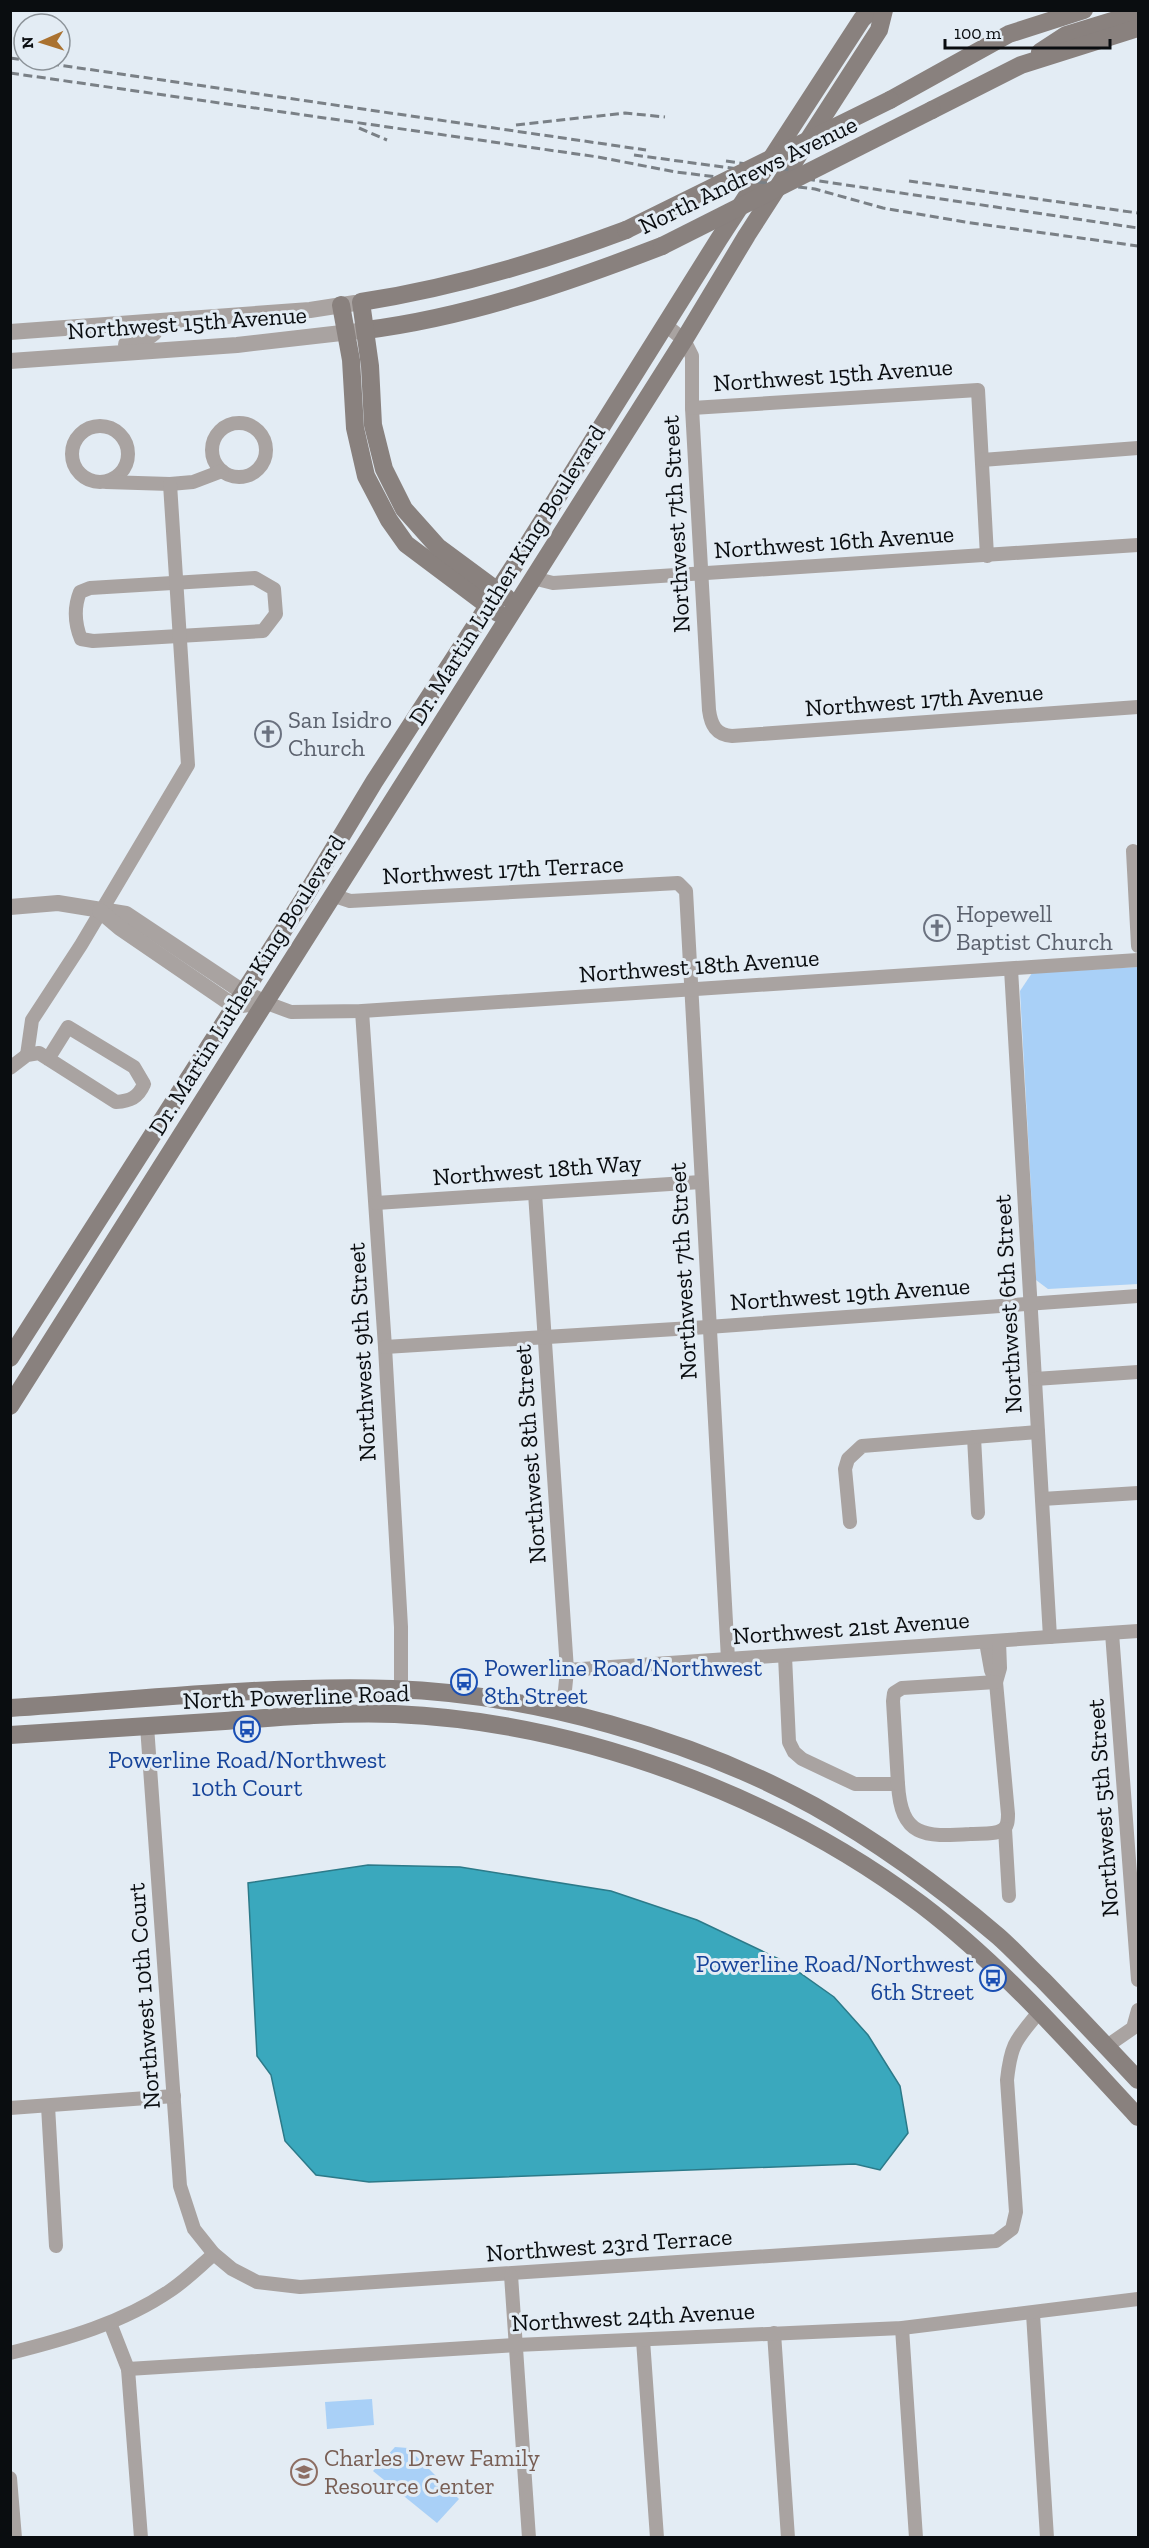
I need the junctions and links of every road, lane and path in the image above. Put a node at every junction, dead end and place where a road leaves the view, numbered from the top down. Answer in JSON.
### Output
{"nodes":[{"id":1,"x":872,"y":10,"type":"edge"},
{"id":2,"x":884,"y":10,"type":"edge"},
{"id":3,"x":1084,"y":10,"type":"edge"},
{"id":4,"x":1138,"y":13,"type":"edge"},
{"id":5,"x":1138,"y":28,"type":"edge"},
{"id":6,"x":1021,"y":65,"type":"junction"},
{"id":7,"x":362,"y":302,"type":"junction"},
{"id":8,"x":341,"y":305,"type":"junction"},
{"id":9,"x":156,"y":322,"type":"junction"},
{"id":10,"x":667,"y":326,"type":"junction"},
{"id":11,"x":366,"y":330,"type":"junction"},
{"id":12,"x":10,"y":332,"type":"edge"},
{"id":13,"x":346,"y":333,"type":"junction"},
{"id":14,"x":684,"y":340,"type":"junction"},
{"id":15,"x":53,"y":358,"type":"junction"},
{"id":16,"x":10,"y":361,"type":"edge"},
{"id":17,"x":692,"y":408,"type":"junction"},
{"id":18,"x":1138,"y":448,"type":"edge"},
{"id":19,"x":982,"y":459,"type":"junction"},
{"id":20,"x":222,"y":471,"type":"dead end"},
{"id":21,"x":95,"y":482,"type":"junction"},
{"id":22,"x":170,"y":484,"type":"junction"},
{"id":23,"x":1138,"y":545,"type":"edge"},
{"id":24,"x":523,"y":552,"type":"junction"},
{"id":25,"x":987,"y":556,"type":"junction"},
{"id":26,"x":701,"y":575,"type":"junction"},
{"id":27,"x":533,"y":578,"type":"junction"},
{"id":28,"x":175,"y":583,"type":"junction"},
{"id":29,"x":499,"y":591,"type":"junction"},
{"id":30,"x":488,"y":607,"type":"junction"},
{"id":31,"x":512,"y":612,"type":"junction"},
{"id":32,"x":180,"y":637,"type":"junction"},
{"id":33,"x":1138,"y":707,"type":"edge"},
{"id":34,"x":715,"y":729,"type":"joint"},
{"id":35,"x":1133,"y":851,"type":"dead end"},
{"id":36,"x":678,"y":883,"type":"joint"},
{"id":37,"x":332,"y":895,"type":"junction"},
{"id":38,"x":10,"y":907,"type":"edge"},
{"id":39,"x":100,"y":911,"type":"junction"},
{"id":40,"x":1138,"y":946,"type":"edge"},
{"id":41,"x":1138,"y":960,"type":"edge"},
{"id":42,"x":1011,"y":969,"type":"junction"},
{"id":43,"x":690,"y":990,"type":"junction"},
{"id":44,"x":238,"y":999,"type":"junction"},
{"id":45,"x":264,"y":1002,"type":"junction"},
{"id":46,"x":362,"y":1011,"type":"junction"},
{"id":47,"x":27,"y":1055,"type":"junction"},
{"id":48,"x":48,"y":1059,"type":"junction"},
{"id":49,"x":10,"y":1068,"type":"edge"},
{"id":50,"x":701,"y":1182,"type":"junction"},
{"id":51,"x":535,"y":1193,"type":"junction"},
{"id":52,"x":376,"y":1203,"type":"junction"},
{"id":53,"x":1138,"y":1296,"type":"edge"},
{"id":54,"x":1030,"y":1303,"type":"junction"},
{"id":55,"x":708,"y":1327,"type":"junction"},
{"id":56,"x":546,"y":1338,"type":"junction"},
{"id":57,"x":385,"y":1347,"type":"junction"},
{"id":58,"x":10,"y":1358,"type":"edge"},
{"id":59,"x":1138,"y":1372,"type":"edge"},
{"id":60,"x":1035,"y":1379,"type":"junction"},
{"id":61,"x":10,"y":1406,"type":"edge"},
{"id":62,"x":1038,"y":1432,"type":"junction"},
{"id":63,"x":974,"y":1437,"type":"junction"},
{"id":64,"x":1138,"y":1493,"type":"edge"},
{"id":65,"x":1042,"y":1499,"type":"junction"},
{"id":66,"x":978,"y":1513,"type":"dead end"},
{"id":67,"x":850,"y":1522,"type":"dead end"},
{"id":68,"x":1138,"y":1631,"type":"edge"},
{"id":69,"x":1112,"y":1633,"type":"junction"},
{"id":70,"x":1050,"y":1637,"type":"junction"},
{"id":71,"x":992,"y":1641,"type":"junction"},
{"id":72,"x":785,"y":1656,"type":"junction"},
{"id":73,"x":728,"y":1659,"type":"junction"},
{"id":74,"x":567,"y":1670,"type":"junction"},
{"id":75,"x":996,"y":1682,"type":"junction"},
{"id":76,"x":401,"y":1690,"type":"junction"},
{"id":77,"x":205,"y":1696,"type":"junction"},
{"id":78,"x":10,"y":1708,"type":"edge"},
{"id":79,"x":560,"y":1712,"type":"junction"},
{"id":80,"x":587,"y":1719,"type":"junction"},
{"id":81,"x":147,"y":1726,"type":"junction"},
{"id":82,"x":519,"y":1730,"type":"junction"},
{"id":83,"x":10,"y":1735,"type":"edge"},
{"id":84,"x":551,"y":1736,"type":"junction"},
{"id":85,"x":898,"y":1784,"type":"junction"},
{"id":86,"x":840,"y":1822,"type":"junction"},
{"id":87,"x":802,"y":1828,"type":"junction"},
{"id":88,"x":1005,"y":1829,"type":"junction"},
{"id":89,"x":871,"y":1841,"type":"junction"},
{"id":90,"x":833,"y":1847,"type":"junction"},
{"id":91,"x":1009,"y":1896,"type":"dead end"},
{"id":92,"x":1138,"y":1980,"type":"edge"},
{"id":93,"x":1138,"y":2010,"type":"edge"},
{"id":94,"x":1039,"y":2012,"type":"junction"},
{"id":95,"x":1107,"y":2046,"type":"junction"},
{"id":96,"x":1091,"y":2066,"type":"junction"},
{"id":97,"x":1137,"y":2076,"type":"edge"},
{"id":98,"x":174,"y":2096,"type":"junction"},
{"id":99,"x":48,"y":2106,"type":"junction"},
{"id":100,"x":10,"y":2108,"type":"edge"},
{"id":101,"x":1138,"y":2117,"type":"edge"},
{"id":102,"x":56,"y":2246,"type":"dead end"},
{"id":103,"x":214,"y":2254,"type":"junction"},
{"id":104,"x":510,"y":2275,"type":"junction"},
{"id":105,"x":1138,"y":2299,"type":"edge"},
{"id":106,"x":1033,"y":2314,"type":"junction"},
{"id":107,"x":110,"y":2323,"type":"junction"},
{"id":108,"x":902,"y":2328,"type":"junction"},
{"id":109,"x":774,"y":2332,"type":"junction"},
{"id":110,"x":643,"y":2340,"type":"junction"},
{"id":111,"x":516,"y":2345,"type":"junction"},
{"id":112,"x":10,"y":2353,"type":"edge"},
{"id":113,"x":128,"y":2370,"type":"junction"},
{"id":114,"x":10,"y":2478,"type":"edge"},
{"id":115,"x":12,"y":2506,"type":"edge"},
{"id":116,"x":15,"y":2538,"type":"edge"},
{"id":117,"x":141,"y":2538,"type":"edge"},
{"id":118,"x":529,"y":2538,"type":"edge"},
{"id":119,"x":657,"y":2538,"type":"edge"},
{"id":120,"x":788,"y":2538,"type":"edge"},
{"id":121,"x":916,"y":2538,"type":"edge"},
{"id":122,"x":1047,"y":2538,"type":"edge"}],
"edges":[{"from":1,"to":10,"type":"main road","name":"Dr. Martin Luther King Boulevard"},
{"from":2,"to":14,"type":"main road","name":"Dr. Martin Luther King Boulevard"},
{"from":3,"to":7,"type":"main road","name":"North Andrews Avenue","bridge":true},
{"from":4,"to":6,"type":"main road"},
{"from":5,"to":6,"type":"main road","name":"North Andrews Avenue"},
{"from":6,"to":11,"type":"main road","name":"North Andrews Avenue","bridge":true},
{"from":7,"to":8,"type":"street","name":"Northwest 15th Avenue"},
{"from":7,"to":11,"type":"main road"},
{"from":8,"to":9,"type":"street","name":"Northwest 15th Avenue"},
{"from":8,"to":13,"type":"main road"},
{"from":9,"to":12,"type":"street","name":"Northwest 15th Avenue"},
{"from":9,"to":15,"type":"street"},
{"from":10,"to":14,"type":"street"},
{"from":10,"to":24,"type":"main road","name":"Dr. Martin Luther King Boulevard"},
{"from":11,"to":13,"type":"street","name":"Northwest 15th Avenue"},
{"from":11,"to":29,"type":"main road"},
{"from":13,"to":15,"type":"street","name":"Northwest 15th Avenue"},
{"from":13,"to":30,"type":"main road"},
{"from":14,"to":17,"type":"street","name":"Northwest 7th Street"},
{"from":14,"to":27,"type":"main road","name":"Dr. Martin Luther King Boulevard"},
{"from":15,"to":16,"type":"street","name":"Northwest 15th Avenue"},
{"from":17,"to":19,"type":"street","name":"Northwest 15th Avenue"},
{"from":17,"to":26,"type":"street","name":"Northwest 7th Street"},
{"from":18,"to":19,"type":"street"},
{"from":19,"to":25,"type":"street"},
{"from":20,"to":22,"type":"street"},
{"from":21,"to":21,"type":"street"},
{"from":21,"to":22,"type":"street"},
{"from":22,"to":28,"type":"street"},
{"from":23,"to":25,"type":"street","name":"Northwest 16th Avenue"},
{"from":24,"to":27,"type":"main road"},
{"from":24,"to":29,"type":"main road","name":"Dr. Martin Luther King Boulevard"},
{"from":25,"to":26,"type":"street","name":"Northwest 16th Avenue"},
{"from":26,"to":27,"type":"street","name":"Northwest 16th Avenue"},
{"from":26,"to":34,"type":"street","name":"Northwest 7th Street"},
{"from":27,"to":31,"type":"main road","name":"Dr. Martin Luther King Boulevard"},
{"from":28,"to":32,"type":"street"},
{"from":28,"to":32,"type":"street"},
{"from":28,"to":32,"type":"street"},
{"from":29,"to":30,"type":"main road","name":"Dr. Martin Luther King Boulevard"},
{"from":29,"to":31,"type":"main road"},
{"from":30,"to":31,"type":"main road"},
{"from":30,"to":44,"type":"main road","name":"Dr. Martin Luther King Boulevard"},
{"from":31,"to":37,"type":"main road","name":"Dr. Martin Luther King Boulevard"},
{"from":32,"to":39,"type":"street"},
{"from":33,"to":34,"type":"street","name":"Northwest 17th Avenue"},
{"from":35,"to":40,"type":"street"},
{"from":36,"to":37,"type":"street","name":"Northwest 17th Terrace"},
{"from":36,"to":43,"type":"street","name":"Northwest 7th Street"},
{"from":37,"to":45,"type":"main road","name":"Dr. Martin Luther King Boulevard"},
{"from":38,"to":39,"type":"street"},
{"from":39,"to":44,"type":"street"},
{"from":39,"to":47,"type":"street"},
{"from":41,"to":42,"type":"street","name":"Northwest 18th Avenue"},
{"from":42,"to":43,"type":"street","name":"Northwest 18th Avenue"},
{"from":42,"to":54,"type":"street","name":"Northwest 6th Street"},
{"from":43,"to":46,"type":"street","name":"Northwest 18th Avenue"},
{"from":43,"to":50,"type":"street","name":"Northwest 7th Street"},
{"from":44,"to":45,"type":"street"},
{"from":44,"to":58,"type":"main road","name":"Dr. Martin Luther King Boulevard"},
{"from":45,"to":46,"type":"street","name":"Northwest 18th Avenue"},
{"from":45,"to":61,"type":"main road","name":"Dr. Martin Luther King Boulevard"},
{"from":46,"to":52,"type":"street","name":"Northwest 9th Street"},
{"from":47,"to":48,"type":"street"},
{"from":47,"to":49,"type":"street"},
{"from":48,"to":48,"type":"street"},
{"from":50,"to":51,"type":"street","name":"Northwest 18th Way"},
{"from":50,"to":55,"type":"street","name":"Northwest 7th Street"},
{"from":51,"to":52,"type":"street","name":"Northwest 18th Way"},
{"from":51,"to":56,"type":"street","name":"Northwest 8th Street"},
{"from":52,"to":57,"type":"street","name":"Northwest 9th Street"},
{"from":53,"to":54,"type":"street","name":"Northwest 19th Avenue"},
{"from":54,"to":55,"type":"street","name":"Northwest 19th Avenue"},
{"from":54,"to":60,"type":"street","name":"Northwest 6th Street"},
{"from":55,"to":56,"type":"street","name":"Northwest 19th Avenue"},
{"from":55,"to":73,"type":"street","name":"Northwest 7th Street"},
{"from":56,"to":57,"type":"street","name":"Northwest 19th Avenue"},
{"from":56,"to":74,"type":"street","name":"Northwest 8th Street"},
{"from":57,"to":76,"type":"street","name":"Northwest 9th Street"},
{"from":59,"to":60,"type":"street"},
{"from":60,"to":62,"type":"street","name":"Northwest 6th Street"},
{"from":62,"to":63,"type":"street"},
{"from":62,"to":65,"type":"street","name":"Northwest 6th Street"},
{"from":63,"to":66,"type":"street"},
{"from":63,"to":67,"type":"street"},
{"from":64,"to":65,"type":"street"},
{"from":65,"to":70,"type":"street","name":"Northwest 6th Street"},
{"from":68,"to":69,"type":"street","name":"Northwest 21st Avenue"},
{"from":69,"to":70,"type":"street","name":"Northwest 21st Avenue"},
{"from":69,"to":92,"type":"street","name":"Northwest 5th Street"},
{"from":70,"to":71,"type":"street","name":"Northwest 21st Avenue"},
{"from":71,"to":72,"type":"street","name":"Northwest 21st Avenue"},
{"from":71,"to":75,"type":"street"},
{"from":72,"to":73,"type":"street","name":"Northwest 21st Avenue"},
{"from":72,"to":85,"type":"street"},
{"from":73,"to":74,"type":"street","name":"Northwest 21st Avenue"},
{"from":74,"to":79,"type":"street","name":"Northwest 8th Street"},
{"from":75,"to":85,"type":"street"},
{"from":75,"to":88,"type":"street"},
{"from":76,"to":77,"type":"main road","name":"North Powerline Road"},
{"from":76,"to":79,"type":"main road","name":"North Powerline Road"},
{"from":77,"to":78,"type":"main road","name":"North Powerline Road"},
{"from":77,"to":81,"type":"main road"},
{"from":79,"to":80,"type":"main road","name":"North Powerline Road"},
{"from":79,"to":82,"type":"main road"},
{"from":80,"to":84,"type":"main road"},
{"from":80,"to":86,"type":"main road","name":"North Powerline Road"},
{"from":81,"to":82,"type":"main road","name":"North Powerline Road"},
{"from":81,"to":83,"type":"main road","name":"North Powerline Road"},
{"from":81,"to":98,"type":"street","name":"Northwest 10th Court"},
{"from":82,"to":84,"type":"main road","name":"North Powerline Road"},
{"from":84,"to":87,"type":"main road","name":"North Powerline Road"},
{"from":85,"to":88,"type":"street"},
{"from":86,"to":87,"type":"main road"},
{"from":86,"to":89,"type":"main road","name":"North Powerline Road"},
{"from":87,"to":90,"type":"main road","name":"North Powerline Road"},
{"from":88,"to":91,"type":"street"},
{"from":89,"to":90,"type":"main road"},
{"from":89,"to":95,"type":"main road","name":"North Powerline Road"},
{"from":90,"to":94,"type":"main road","name":"North Powerline Road"},
{"from":93,"to":95,"type":"street"},
{"from":94,"to":96,"type":"main road","name":"North Powerline Road"},
{"from":94,"to":104,"type":"street","name":"Northwest 23rd Terrace"},
{"from":95,"to":97,"type":"main road","name":"North Powerline Road"},
{"from":96,"to":97,"type":"main road"},
{"from":96,"to":101,"type":"main road","name":"North Powerline Road"},
{"from":98,"to":99,"type":"street"},
{"from":98,"to":103,"type":"street","name":"Northwest 10th Court"},
{"from":99,"to":100,"type":"street"},
{"from":99,"to":102,"type":"street"},
{"from":103,"to":104,"type":"street","name":"Northwest 23rd Terrace"},
{"from":103,"to":107,"type":"street"},
{"from":104,"to":111,"type":"street"},
{"from":105,"to":106,"type":"street","name":"Northwest 24th Avenue"},
{"from":106,"to":108,"type":"street","name":"Northwest 24th Avenue"},
{"from":106,"to":122,"type":"street"},
{"from":107,"to":112,"type":"street"},
{"from":107,"to":113,"type":"street"},
{"from":108,"to":109,"type":"street","name":"Northwest 24th Avenue"},
{"from":108,"to":121,"type":"street"},
{"from":109,"to":110,"type":"street","name":"Northwest 24th Avenue"},
{"from":109,"to":120,"type":"street"},
{"from":110,"to":111,"type":"street","name":"Northwest 24th Avenue"},
{"from":110,"to":119,"type":"street"},
{"from":111,"to":113,"type":"street","name":"Northwest 24th Avenue"},
{"from":111,"to":118,"type":"street"},
{"from":113,"to":117,"type":"street"},
{"from":114,"to":115,"type":"street"},
{"from":115,"to":116,"type":"street"}]}
